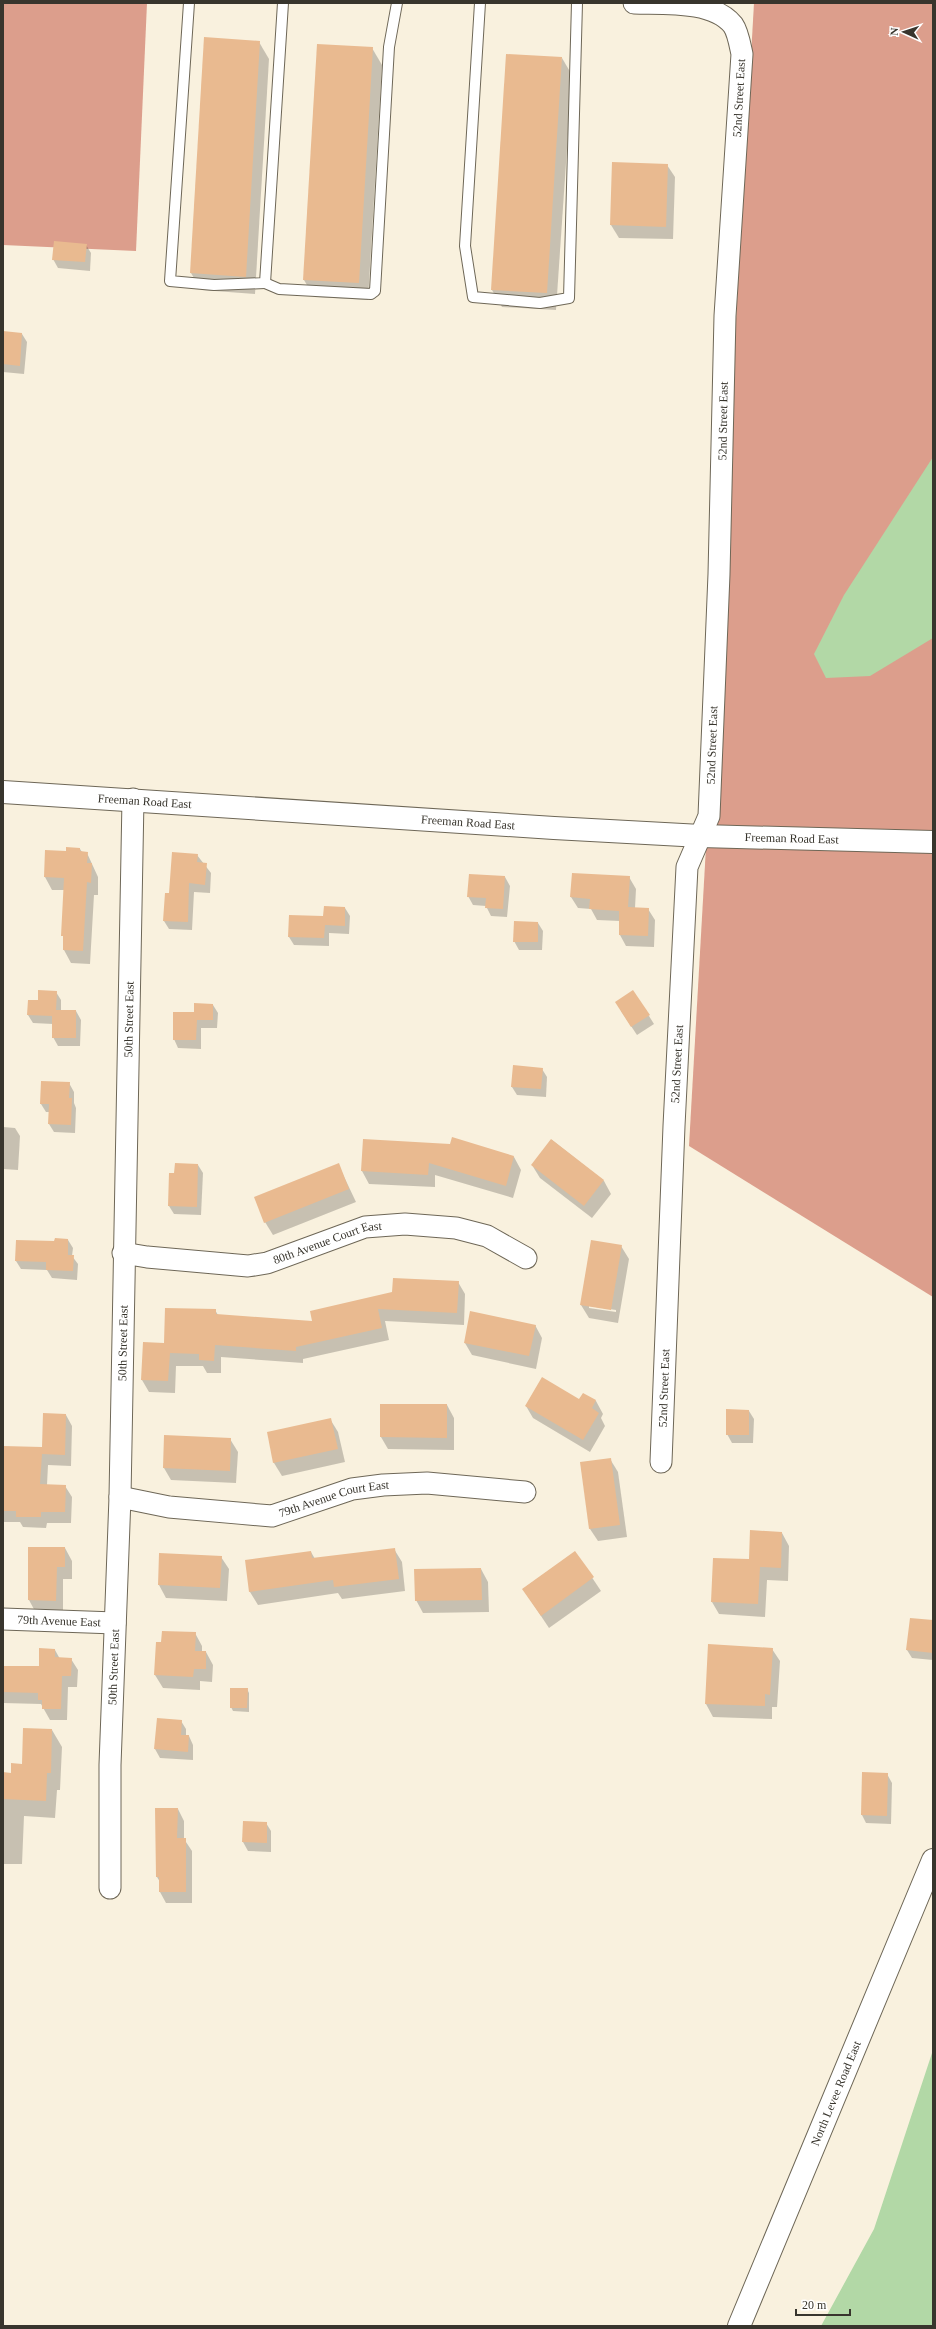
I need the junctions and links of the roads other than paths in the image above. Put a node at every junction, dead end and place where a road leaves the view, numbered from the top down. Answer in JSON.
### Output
{"nodes":[{"id":1,"x":189,"y":3,"type":"edge"},
{"id":2,"x":283,"y":3,"type":"edge"},
{"id":3,"x":397,"y":3,"type":"edge"},
{"id":4,"x":480,"y":3,"type":"edge"},
{"id":5,"x":577,"y":3,"type":"edge"},
{"id":6,"x":634,"y":3,"type":"edge"},
{"id":7,"x":709,"y":5,"type":"edge"},
{"id":8,"x":265,"y":283,"type":"junction"},
{"id":9,"x":3,"y":792,"type":"edge"},
{"id":10,"x":133,"y":800,"type":"junction"},
{"id":11,"x":701,"y":836,"type":"junction"},
{"id":12,"x":933,"y":842,"type":"edge"},
{"id":13,"x":123,"y":1252,"type":"junction"},
{"id":14,"x":526,"y":1258,"type":"dead end"},
{"id":15,"x":661,"y":1462,"type":"dead end"},
{"id":16,"x":525,"y":1492,"type":"dead end"},
{"id":17,"x":120,"y":1497,"type":"junction"},
{"id":18,"x":3,"y":1619,"type":"edge"},
{"id":19,"x":116,"y":1623,"type":"junction"},
{"id":20,"x":933,"y":1860,"type":"edge"},
{"id":21,"x":110,"y":1888,"type":"dead end"},
{"id":22,"x":738,"y":2326,"type":"edge"}],
"edges":[{"from":1,"to":8,"type":"lane"},
{"from":2,"to":8,"type":"lane"},
{"from":3,"to":8,"type":"lane"},
{"from":4,"to":5,"type":"lane"},
{"from":6,"to":7,"type":"street"},
{"from":7,"to":11,"type":"street","name":"52nd Street East"},
{"from":9,"to":10,"type":"street","name":"Freeman Road East"},
{"from":10,"to":11,"type":"street","name":"Freeman Road East"},
{"from":10,"to":13,"type":"street","name":"50th Street East"},
{"from":11,"to":12,"type":"street","name":"Freeman Road East"},
{"from":11,"to":15,"type":"street","name":"52nd Street East"},
{"from":13,"to":14,"type":"street","name":"80th Avenue Court East"},
{"from":13,"to":17,"type":"street","name":"50th Street East"},
{"from":16,"to":17,"type":"street","name":"79th Avenue Court East"},
{"from":17,"to":19,"type":"street","name":"50th Street East"},
{"from":18,"to":19,"type":"street","name":"79th Avenue East"},
{"from":19,"to":21,"type":"street","name":"50th Street East"},
{"from":20,"to":22,"type":"street","name":"North Levee Road East"}]}
